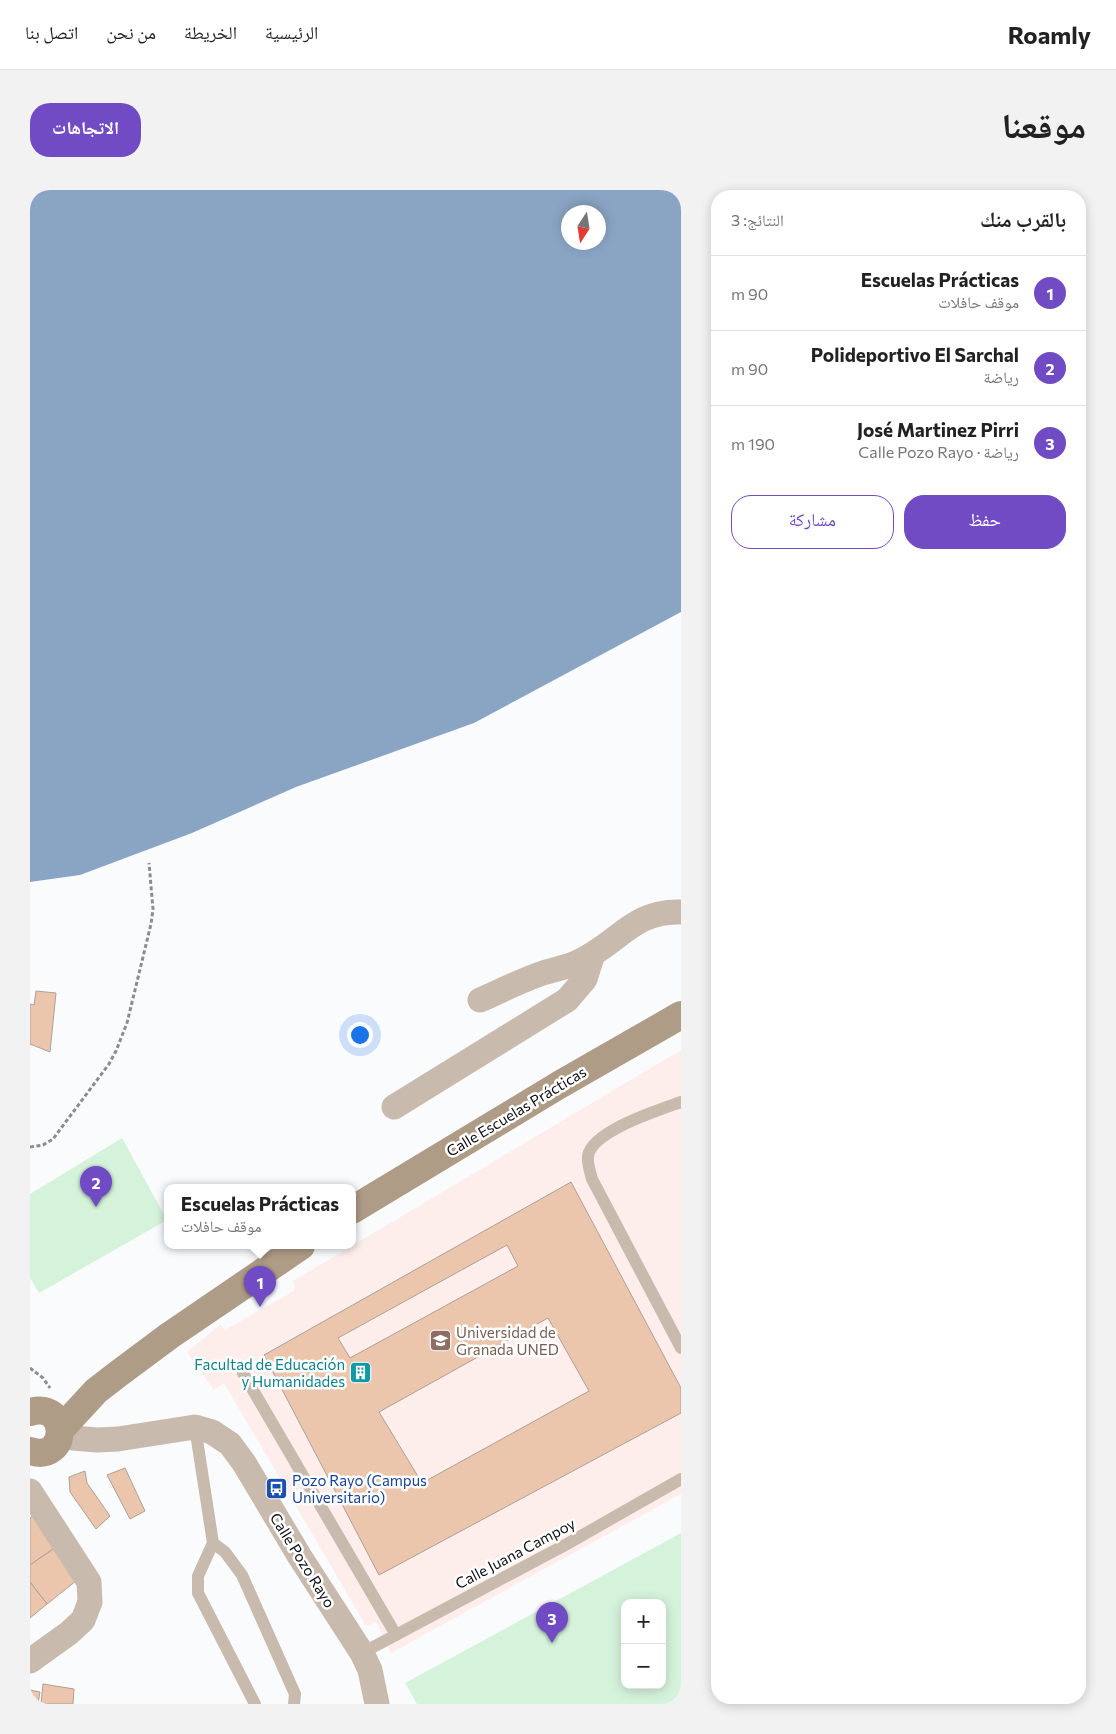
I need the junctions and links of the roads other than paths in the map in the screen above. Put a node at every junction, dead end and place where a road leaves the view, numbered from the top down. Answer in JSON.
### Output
{"nodes":[{"id":1,"x":681,"y":912,"type":"edge"},
{"id":2,"x":593,"y":954,"type":"junction"},
{"id":3,"x":480,"y":1000,"type":"dead end"},
{"id":4,"x":681,"y":1015,"type":"edge"},
{"id":5,"x":681,"y":1102,"type":"edge"},
{"id":6,"x":394,"y":1107,"type":"dead end"},
{"id":7,"x":356,"y":1208,"type":"edge"},
{"id":8,"x":297,"y":1249,"type":"edge"},
{"id":9,"x":681,"y":1348,"type":"edge"},
{"id":10,"x":243,"y":1373,"type":"dead end"},
{"id":11,"x":48,"y":1421,"type":"edge"},
{"id":12,"x":195,"y":1427,"type":"junction"},
{"id":13,"x":30,"y":1451,"type":"edge"},
{"id":14,"x":681,"y":1479,"type":"edge"},
{"id":15,"x":30,"y":1491,"type":"edge"},
{"id":16,"x":213,"y":1544,"type":"junction"},
{"id":17,"x":396,"y":1635,"type":"junction"},
{"id":18,"x":362,"y":1653,"type":"junction"},
{"id":19,"x":30,"y":1662,"type":"edge"},
{"id":20,"x":255,"y":1704,"type":"edge"},
{"id":21,"x":294,"y":1704,"type":"edge"},
{"id":22,"x":377,"y":1704,"type":"edge"}],
"edges":[{"from":1,"to":2,"type":"street"},
{"from":2,"to":3,"type":"street"},
{"from":2,"to":6,"type":"street"},
{"from":4,"to":7,"type":"main road","name":"Calle Escuelas Prácticas"},
{"from":5,"to":9,"type":"lane"},
{"from":8,"to":11,"type":"main road"},
{"from":10,"to":17,"type":"lane"},
{"from":11,"to":12,"type":"street"},
{"from":11,"to":13,"type":"main road"},
{"from":12,"to":16,"type":"lane"},
{"from":12,"to":18,"type":"street","name":"Calle Pozo Rayo"},
{"from":14,"to":17,"type":"lane","name":"Calle Juana Campoy"},
{"from":15,"to":19,"type":"street"},
{"from":16,"to":20,"type":"lane"},
{"from":16,"to":21,"type":"lane"},
{"from":17,"to":18,"type":"lane","name":"Calle Juana Campoy"},
{"from":18,"to":22,"type":"street","name":"Calle Pozo Rayo"}]}
